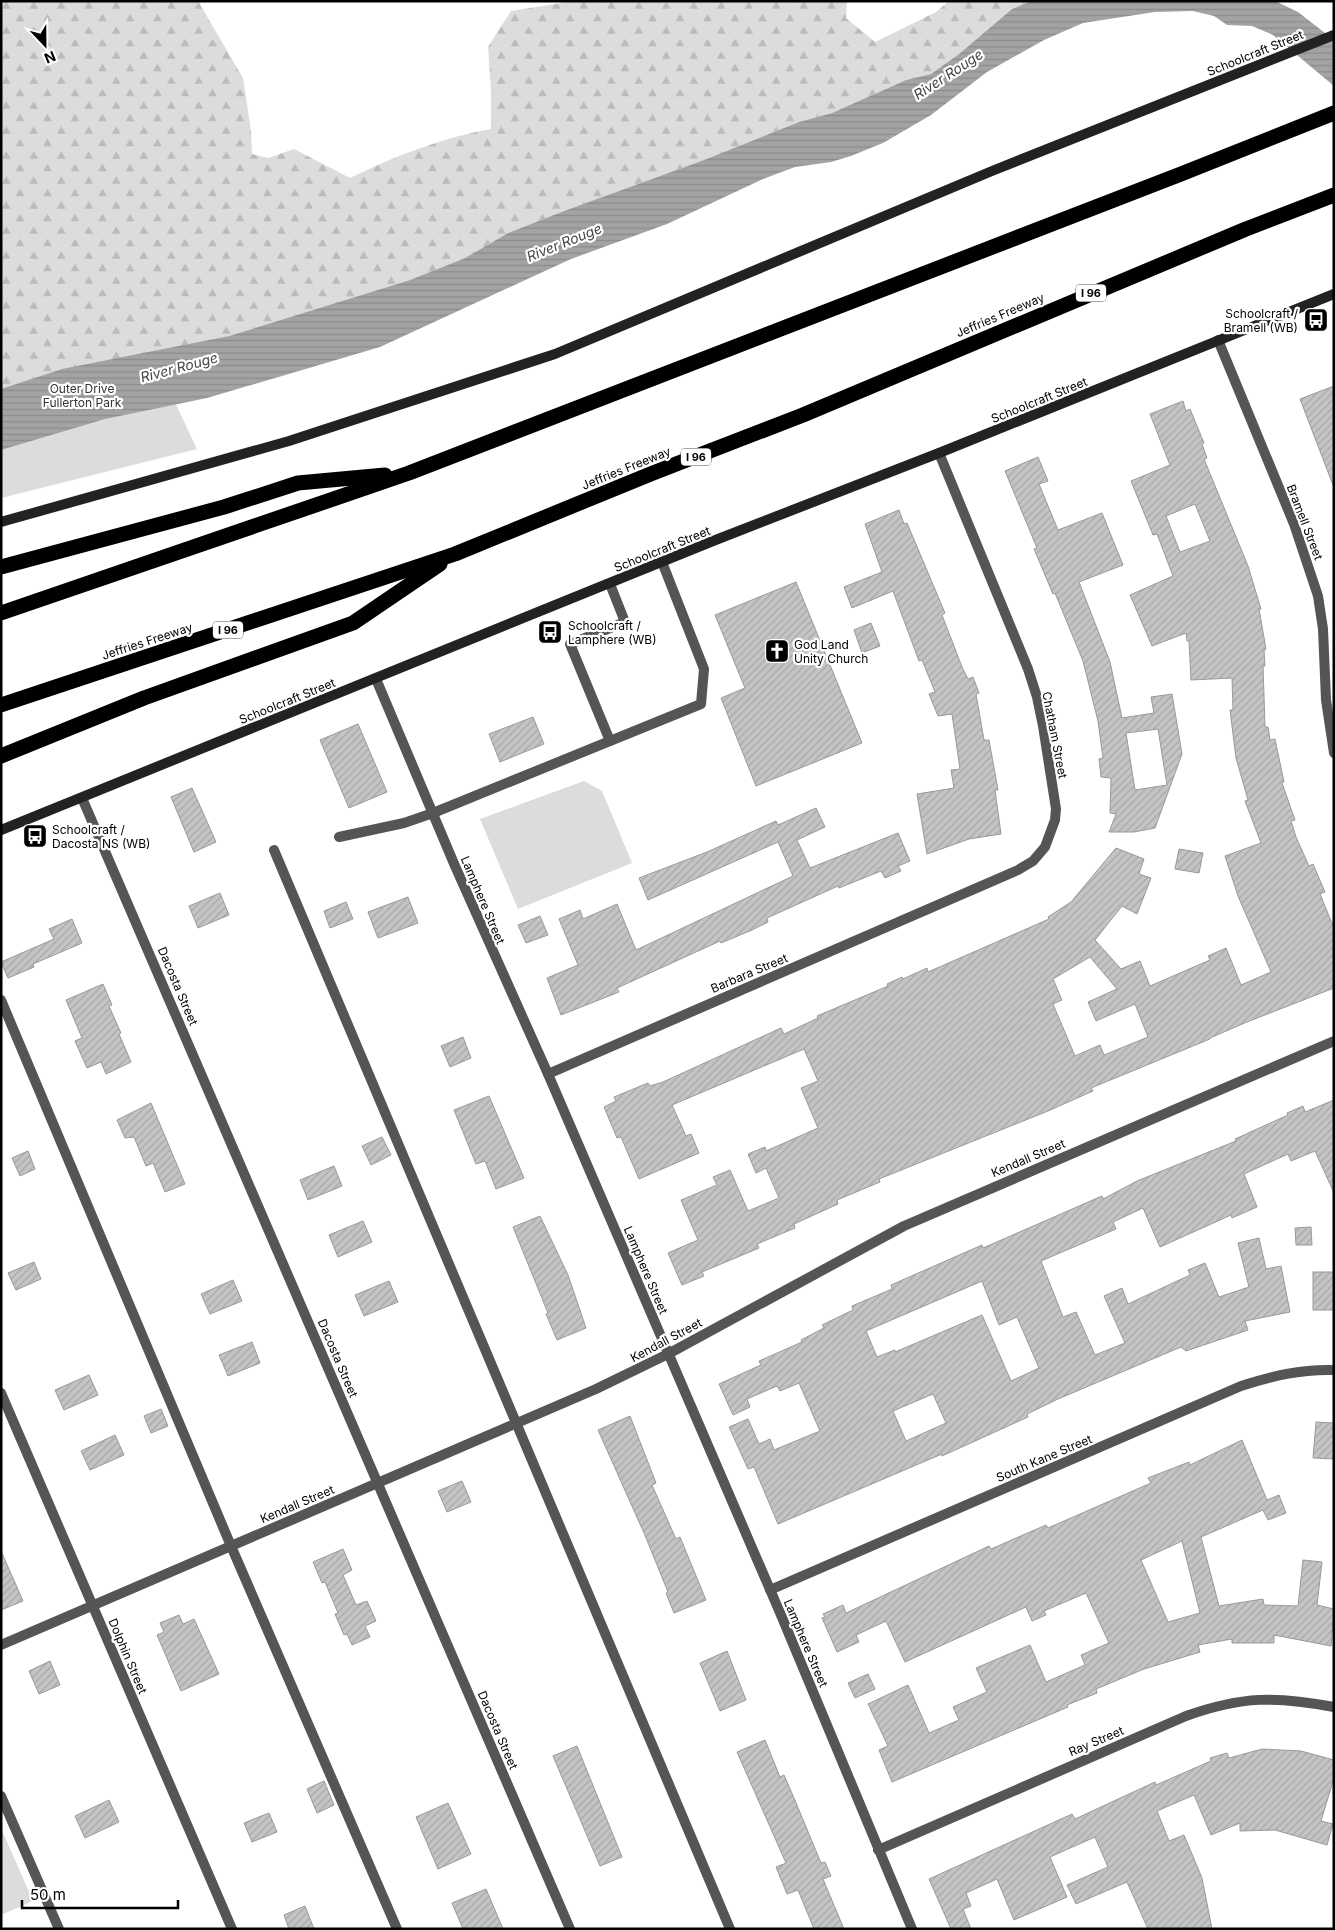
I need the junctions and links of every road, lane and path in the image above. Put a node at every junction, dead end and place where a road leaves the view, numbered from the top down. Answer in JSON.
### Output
{"nodes":[{"id":1,"x":1334,"y":35,"type":"edge"},
{"id":2,"x":1334,"y":112,"type":"edge"},
{"id":3,"x":1334,"y":195,"type":"edge"},
{"id":4,"x":1334,"y":294,"type":"edge"},
{"id":5,"x":1218,"y":340,"type":"junction"},
{"id":6,"x":940,"y":453,"type":"junction"},
{"id":7,"x":409,"y":473,"type":"junction"},
{"id":8,"x":1,"y":522,"type":"edge"},
{"id":9,"x":455,"y":554,"type":"junction"},
{"id":10,"x":662,"y":562,"type":"junction"},
{"id":11,"x":1,"y":567,"type":"edge"},
{"id":12,"x":610,"y":584,"type":"junction"},
{"id":13,"x":1,"y":613,"type":"edge"},
{"id":14,"x":376,"y":679,"type":"junction"},
{"id":15,"x":1,"y":705,"type":"edge"},
{"id":16,"x":610,"y":741,"type":"junction"},
{"id":17,"x":1334,"y":752,"type":"edge"},
{"id":18,"x":1,"y":756,"type":"edge"},
{"id":19,"x":82,"y":798,"type":"junction"},
{"id":20,"x":433,"y":813,"type":"junction"},
{"id":21,"x":1,"y":830,"type":"edge"},
{"id":22,"x":339,"y":837,"type":"dead end"},
{"id":23,"x":274,"y":850,"type":"dead end"},
{"id":24,"x":960,"y":895,"type":"joint"},
{"id":25,"x":1,"y":1000,"type":"edge"},
{"id":26,"x":1334,"y":1041,"type":"edge"},
{"id":27,"x":548,"y":1074,"type":"junction"},
{"id":28,"x":668,"y":1354,"type":"junction"},
{"id":29,"x":1334,"y":1370,"type":"edge"},
{"id":30,"x":1,"y":1393,"type":"edge"},
{"id":31,"x":515,"y":1424,"type":"junction"},
{"id":32,"x":378,"y":1483,"type":"junction"},
{"id":33,"x":231,"y":1546,"type":"junction"},
{"id":34,"x":770,"y":1590,"type":"junction"},
{"id":35,"x":93,"y":1605,"type":"junction"},
{"id":36,"x":1,"y":1645,"type":"edge"},
{"id":37,"x":1334,"y":1707,"type":"edge"},
{"id":38,"x":1,"y":1796,"type":"edge"},
{"id":39,"x":878,"y":1850,"type":"junction"},
{"id":40,"x":59,"y":1929,"type":"edge"},
{"id":41,"x":232,"y":1929,"type":"edge"},
{"id":42,"x":397,"y":1929,"type":"edge"},
{"id":43,"x":570,"y":1929,"type":"edge"},
{"id":44,"x":730,"y":1929,"type":"edge"},
{"id":45,"x":912,"y":1929,"type":"edge"}],
"edges":[{"from":1,"to":8,"type":"main road","name":"Schoolcraft Street"},
{"from":2,"to":7,"type":"highway"},
{"from":3,"to":9,"type":"highway","name":"Jeffries Freeway","number":"I 96"},
{"from":4,"to":5,"type":"main road","name":"Schoolcraft Street"},
{"from":5,"to":6,"type":"main road","name":"Schoolcraft Street"},
{"from":5,"to":17,"type":"street","name":"Bramell Street"},
{"from":6,"to":10,"type":"main road","name":"Schoolcraft Street"},
{"from":6,"to":24,"type":"street","name":"Chatham Street"},
{"from":7,"to":11,"type":"highway"},
{"from":7,"to":13,"type":"highway"},
{"from":9,"to":15,"type":"highway","name":"Jeffries Freeway","number":"I 96"},
{"from":9,"to":18,"type":"highway"},
{"from":10,"to":12,"type":"main road","name":"Schoolcraft Street"},
{"from":10,"to":16,"type":"street"},
{"from":12,"to":14,"type":"main road","name":"Schoolcraft Street"},
{"from":12,"to":16,"type":"street"},
{"from":14,"to":19,"type":"main road","name":"Schoolcraft Street"},
{"from":14,"to":20,"type":"street","name":"Lamphere Street"},
{"from":16,"to":20,"type":"street"},
{"from":19,"to":21,"type":"main road","name":"Schoolcraft Street"},
{"from":19,"to":32,"type":"street","name":"Dacosta Street"},
{"from":20,"to":22,"type":"street"},
{"from":20,"to":27,"type":"street","name":"Lamphere Street"},
{"from":23,"to":31,"type":"street"},
{"from":24,"to":27,"type":"street","name":"Barbara Street"},
{"from":25,"to":33,"type":"street"},
{"from":26,"to":28,"type":"street","name":"Kendall Street"},
{"from":27,"to":28,"type":"street","name":"Lamphere Street"},
{"from":28,"to":31,"type":"street","name":"Kendall Street"},
{"from":28,"to":34,"type":"street","name":"Lamphere Street"},
{"from":29,"to":34,"type":"street","name":"South Kane Street"},
{"from":30,"to":35,"type":"street","name":"Dolphin Street"},
{"from":31,"to":32,"type":"street","name":"Kendall Street"},
{"from":31,"to":44,"type":"street"},
{"from":32,"to":33,"type":"street","name":"Kendall Street"},
{"from":32,"to":43,"type":"street","name":"Dacosta Street"},
{"from":33,"to":35,"type":"street","name":"Kendall Street"},
{"from":33,"to":42,"type":"street"},
{"from":34,"to":39,"type":"street","name":"Lamphere Street"},
{"from":35,"to":36,"type":"street","name":"Kendall Street"},
{"from":35,"to":41,"type":"street","name":"Dolphin Street"},
{"from":37,"to":39,"type":"street","name":"Ray Street"},
{"from":38,"to":40,"type":"street"},
{"from":39,"to":45,"type":"street","name":"Lamphere Street"}]}
